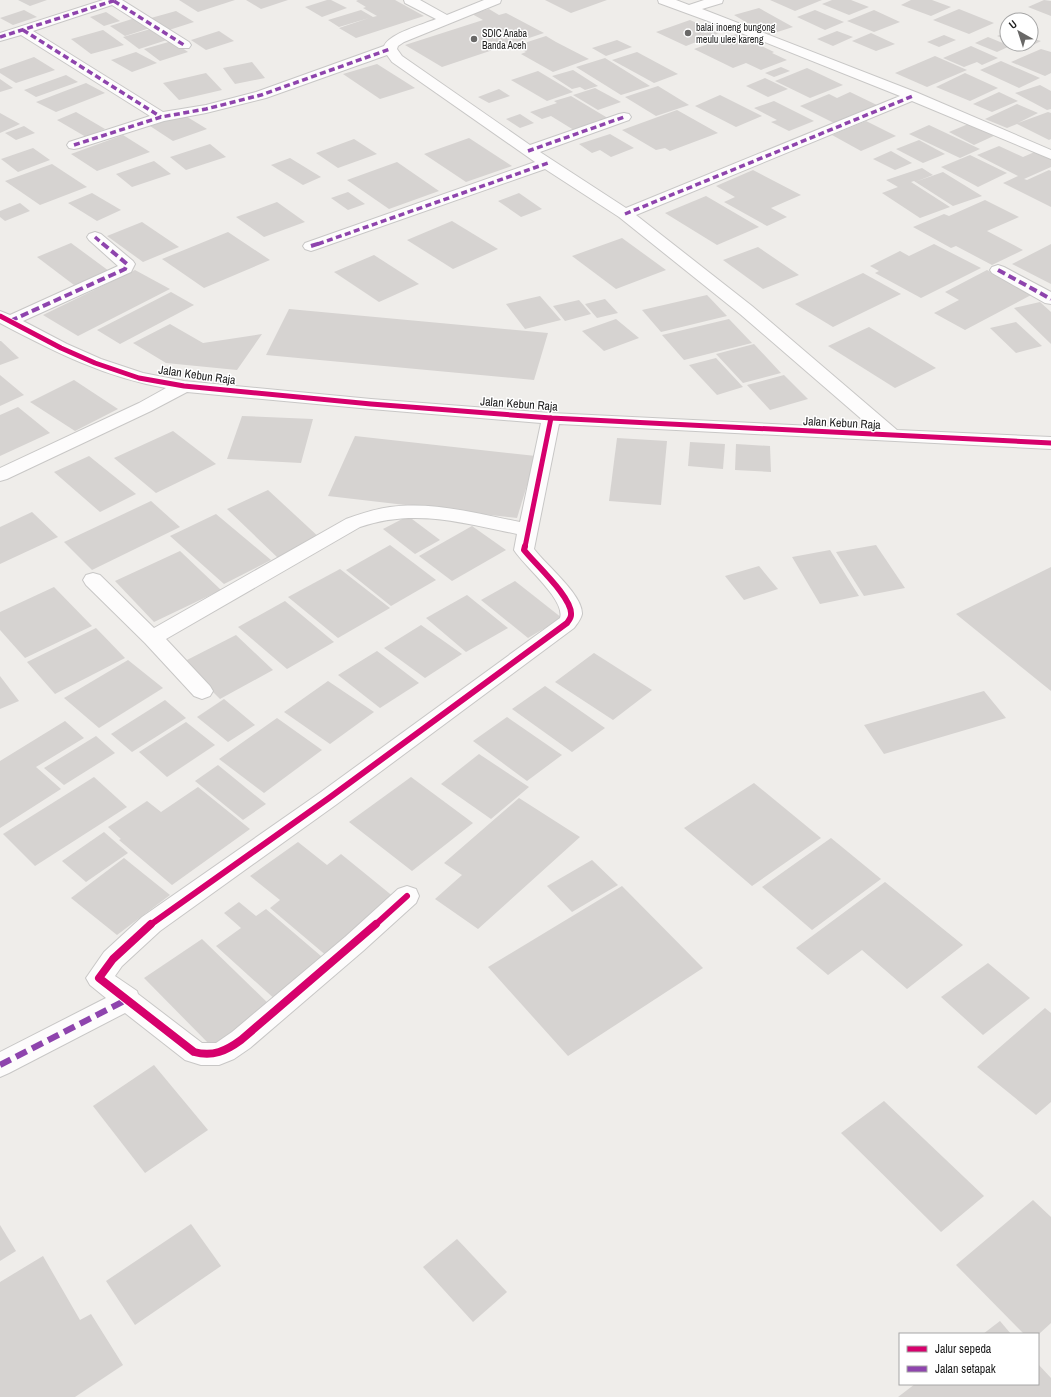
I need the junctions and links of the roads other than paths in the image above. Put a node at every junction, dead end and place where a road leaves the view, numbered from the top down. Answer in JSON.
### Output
{"nodes":[{"id":1,"x":115,"y":0,"type":"edge"},
{"id":2,"x":410,"y":0,"type":"edge"},
{"id":3,"x":496,"y":0,"type":"edge"},
{"id":4,"x":664,"y":0,"type":"edge"},
{"id":5,"x":717,"y":0,"type":"edge"},
{"id":6,"x":690,"y":9,"type":"junction"},
{"id":7,"x":447,"y":20,"type":"junction"},
{"id":8,"x":23,"y":30,"type":"junction"},
{"id":9,"x":2,"y":34,"type":"edge"},
{"id":10,"x":184,"y":45,"type":"dead end"},
{"id":11,"x":390,"y":49,"type":"junction"},
{"id":12,"x":913,"y":96,"type":"junction"},
{"id":13,"x":624,"y":116,"type":"dead end"},
{"id":14,"x":161,"y":117,"type":"junction"},
{"id":15,"x":74,"y":145,"type":"dead end"},
{"id":16,"x":528,"y":151,"type":"junction"},
{"id":17,"x":1051,"y":155,"type":"edge"},
{"id":18,"x":548,"y":163,"type":"junction"},
{"id":19,"x":625,"y":214,"type":"junction"},
{"id":20,"x":95,"y":237,"type":"dead end"},
{"id":21,"x":312,"y":246,"type":"dead end"},
{"id":22,"x":998,"y":270,"type":"dead end"},
{"id":23,"x":1051,"y":299,"type":"edge"},
{"id":24,"x":5,"y":319,"type":"edge"},
{"id":25,"x":184,"y":386,"type":"junction"},
{"id":26,"x":551,"y":418,"type":"junction"},
{"id":27,"x":893,"y":436,"type":"junction"},
{"id":28,"x":1051,"y":443,"type":"edge"},
{"id":29,"x":0,"y":475,"type":"edge"},
{"id":30,"x":527,"y":530,"type":"junction"},
{"id":31,"x":93,"y":580,"type":"dead end"},
{"id":32,"x":152,"y":638,"type":"junction"},
{"id":33,"x":202,"y":691,"type":"dead end"},
{"id":34,"x":407,"y":896,"type":"dead end"},
{"id":35,"x":128,"y":999,"type":"junction"},
{"id":36,"x":0,"y":1066,"type":"edge"}],
"edges":[{"from":1,"to":8,"type":"street"},
{"from":1,"to":10,"type":"street"},
{"from":2,"to":7,"type":"street"},
{"from":3,"to":7,"type":"street"},
{"from":4,"to":6,"type":"street"},
{"from":5,"to":6,"type":"street"},
{"from":6,"to":12,"type":"street"},
{"from":7,"to":11,"type":"street"},
{"from":8,"to":9,"type":"street"},
{"from":8,"to":14,"type":"street"},
{"from":11,"to":14,"type":"street"},
{"from":11,"to":16,"type":"street"},
{"from":12,"to":17,"type":"street"},
{"from":12,"to":19,"type":"street"},
{"from":13,"to":16,"type":"street"},
{"from":14,"to":15,"type":"street"},
{"from":16,"to":18,"type":"street"},
{"from":18,"to":19,"type":"street"},
{"from":18,"to":21,"type":"street"},
{"from":19,"to":27,"type":"street"},
{"from":20,"to":24,"type":"street"},
{"from":22,"to":23,"type":"street"},
{"from":24,"to":25,"type":"street","name":"Jalan Kebun Raja"},
{"from":25,"to":26,"type":"street","name":"Jalan Kebun Raja"},
{"from":25,"to":29,"type":"street"},
{"from":26,"to":27,"type":"street","name":"Jalan Kebun Raja"},
{"from":26,"to":30,"type":"street"},
{"from":27,"to":28,"type":"street","name":"Jalan Kebun Raja"},
{"from":30,"to":32,"type":"street"},
{"from":30,"to":35,"type":"street"},
{"from":31,"to":32,"type":"street"},
{"from":32,"to":33,"type":"street"},
{"from":34,"to":35,"type":"street"},
{"from":35,"to":36,"type":"street"}]}
